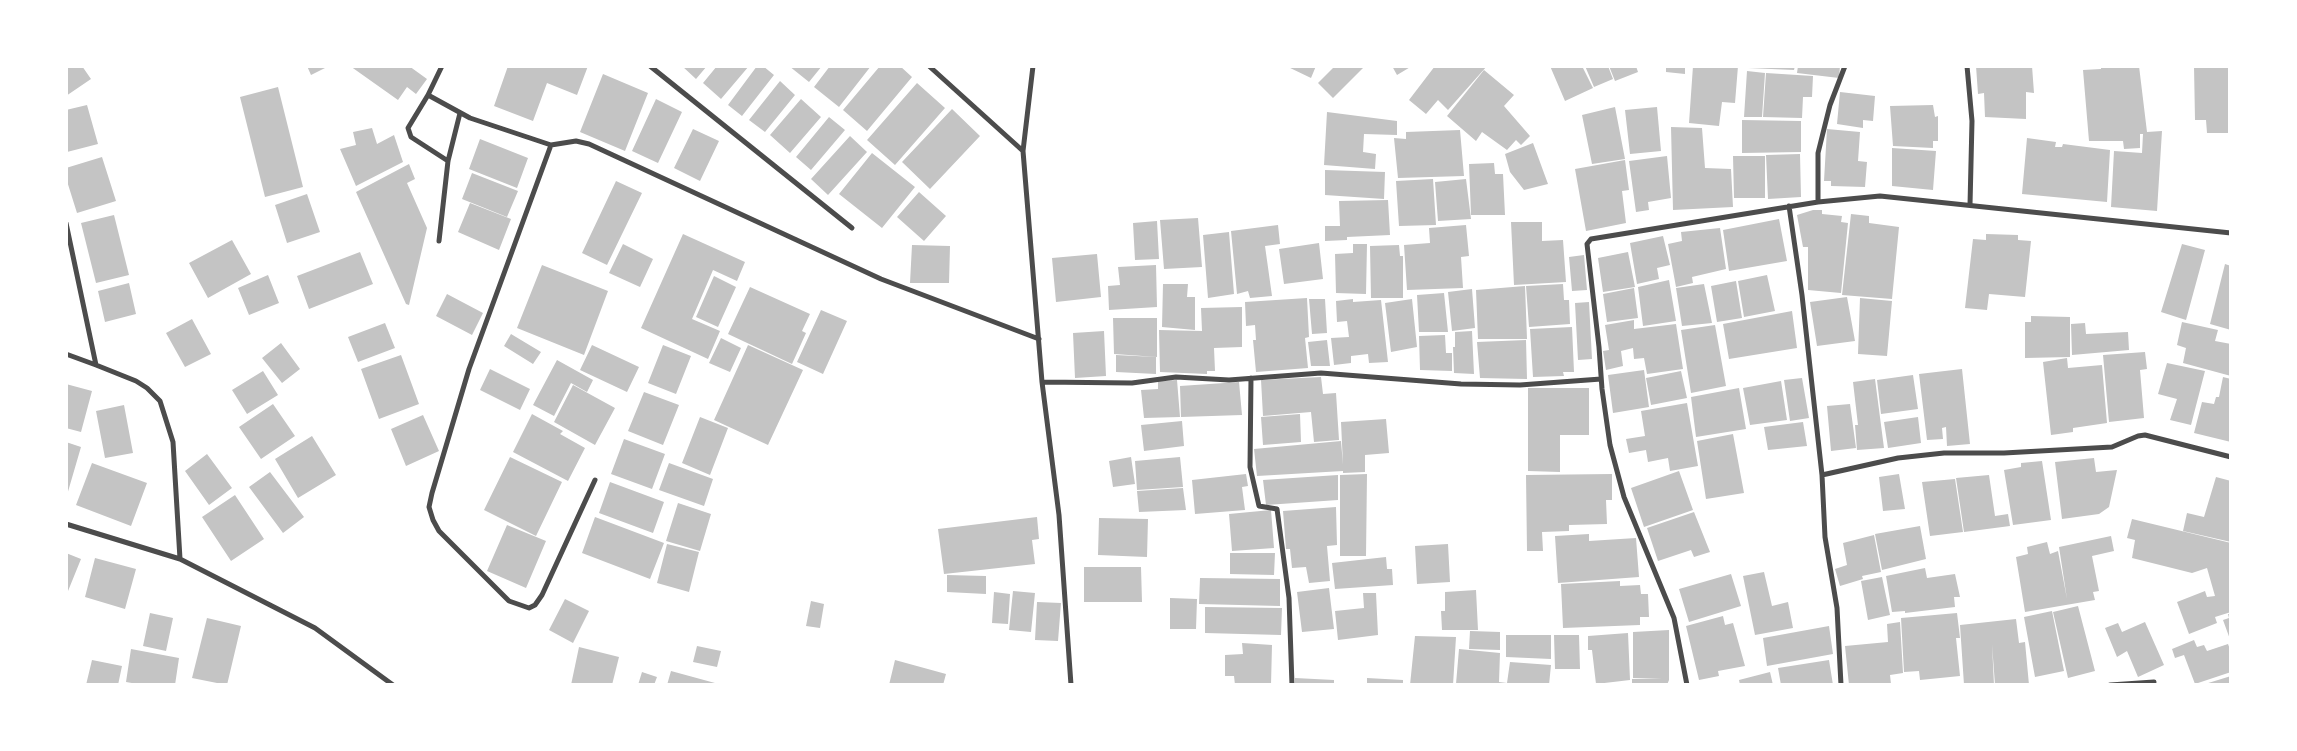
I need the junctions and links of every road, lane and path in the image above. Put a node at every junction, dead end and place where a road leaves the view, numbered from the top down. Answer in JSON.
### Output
{"nodes":[{"id":1,"x":442,"y":66,"type":"edge"},
{"id":2,"x":650,"y":66,"type":"edge"},
{"id":3,"x":929,"y":66,"type":"edge"},
{"id":4,"x":1033,"y":66,"type":"edge"},
{"id":5,"x":1845,"y":66,"type":"edge"},
{"id":6,"x":1967,"y":66,"type":"edge"},
{"id":7,"x":428,"y":95,"type":"junction"},
{"id":8,"x":460,"y":113,"type":"junction"},
{"id":9,"x":551,"y":145,"type":"junction"},
{"id":10,"x":1023,"y":150,"type":"junction"},
{"id":11,"x":448,"y":162,"type":"junction"},
{"id":12,"x":1818,"y":202,"type":"junction"},
{"id":13,"x":1970,"y":205,"type":"junction"},
{"id":14,"x":1789,"y":206,"type":"junction"},
{"id":15,"x":66,"y":223,"type":"edge"},
{"id":16,"x":852,"y":228,"type":"dead end"},
{"id":17,"x":2231,"y":234,"type":"edge"},
{"id":18,"x":439,"y":241,"type":"dead end"},
{"id":19,"x":1039,"y":339,"type":"junction"},
{"id":20,"x":66,"y":354,"type":"edge"},
{"id":21,"x":96,"y":365,"type":"junction"},
{"id":22,"x":1251,"y":378,"type":"junction"},
{"id":23,"x":1601,"y":380,"type":"junction"},
{"id":24,"x":1042,"y":382,"type":"junction"},
{"id":25,"x":2231,"y":457,"type":"edge"},
{"id":26,"x":1822,"y":476,"type":"junction"},
{"id":27,"x":595,"y":480,"type":"dead end"},
{"id":28,"x":66,"y":524,"type":"edge"},
{"id":29,"x":180,"y":559,"type":"junction"},
{"id":30,"x":2154,"y":682,"type":"dead end"},
{"id":31,"x":393,"y":685,"type":"edge"},
{"id":32,"x":1071,"y":685,"type":"edge"},
{"id":33,"x":1292,"y":685,"type":"edge"},
{"id":34,"x":1687,"y":685,"type":"edge"},
{"id":35,"x":1841,"y":685,"type":"edge"},
{"id":36,"x":2110,"y":685,"type":"edge"}],
"edges":[{"from":1,"to":7,"type":"street"},
{"from":2,"to":16,"type":"street"},
{"from":3,"to":10,"type":"street"},
{"from":4,"to":10,"type":"street"},
{"from":5,"to":12,"type":"street"},
{"from":6,"to":13,"type":"street"},
{"from":7,"to":8,"type":"street"},
{"from":7,"to":11,"type":"street"},
{"from":8,"to":9,"type":"street"},
{"from":8,"to":11,"type":"street"},
{"from":9,"to":19,"type":"street"},
{"from":9,"to":27,"type":"street"},
{"from":10,"to":19,"type":"street"},
{"from":11,"to":18,"type":"street"},
{"from":12,"to":13,"type":"street"},
{"from":12,"to":14,"type":"street"},
{"from":13,"to":17,"type":"street"},
{"from":14,"to":23,"type":"street"},
{"from":14,"to":26,"type":"street"},
{"from":15,"to":21,"type":"street"},
{"from":19,"to":24,"type":"street"},
{"from":20,"to":21,"type":"street"},
{"from":21,"to":29,"type":"street"},
{"from":22,"to":23,"type":"street"},
{"from":22,"to":24,"type":"street"},
{"from":22,"to":33,"type":"street"},
{"from":23,"to":34,"type":"street"},
{"from":24,"to":32,"type":"street"},
{"from":25,"to":26,"type":"street"},
{"from":26,"to":35,"type":"street"},
{"from":28,"to":29,"type":"street"},
{"from":29,"to":31,"type":"street"},
{"from":30,"to":36,"type":"street"}]}
